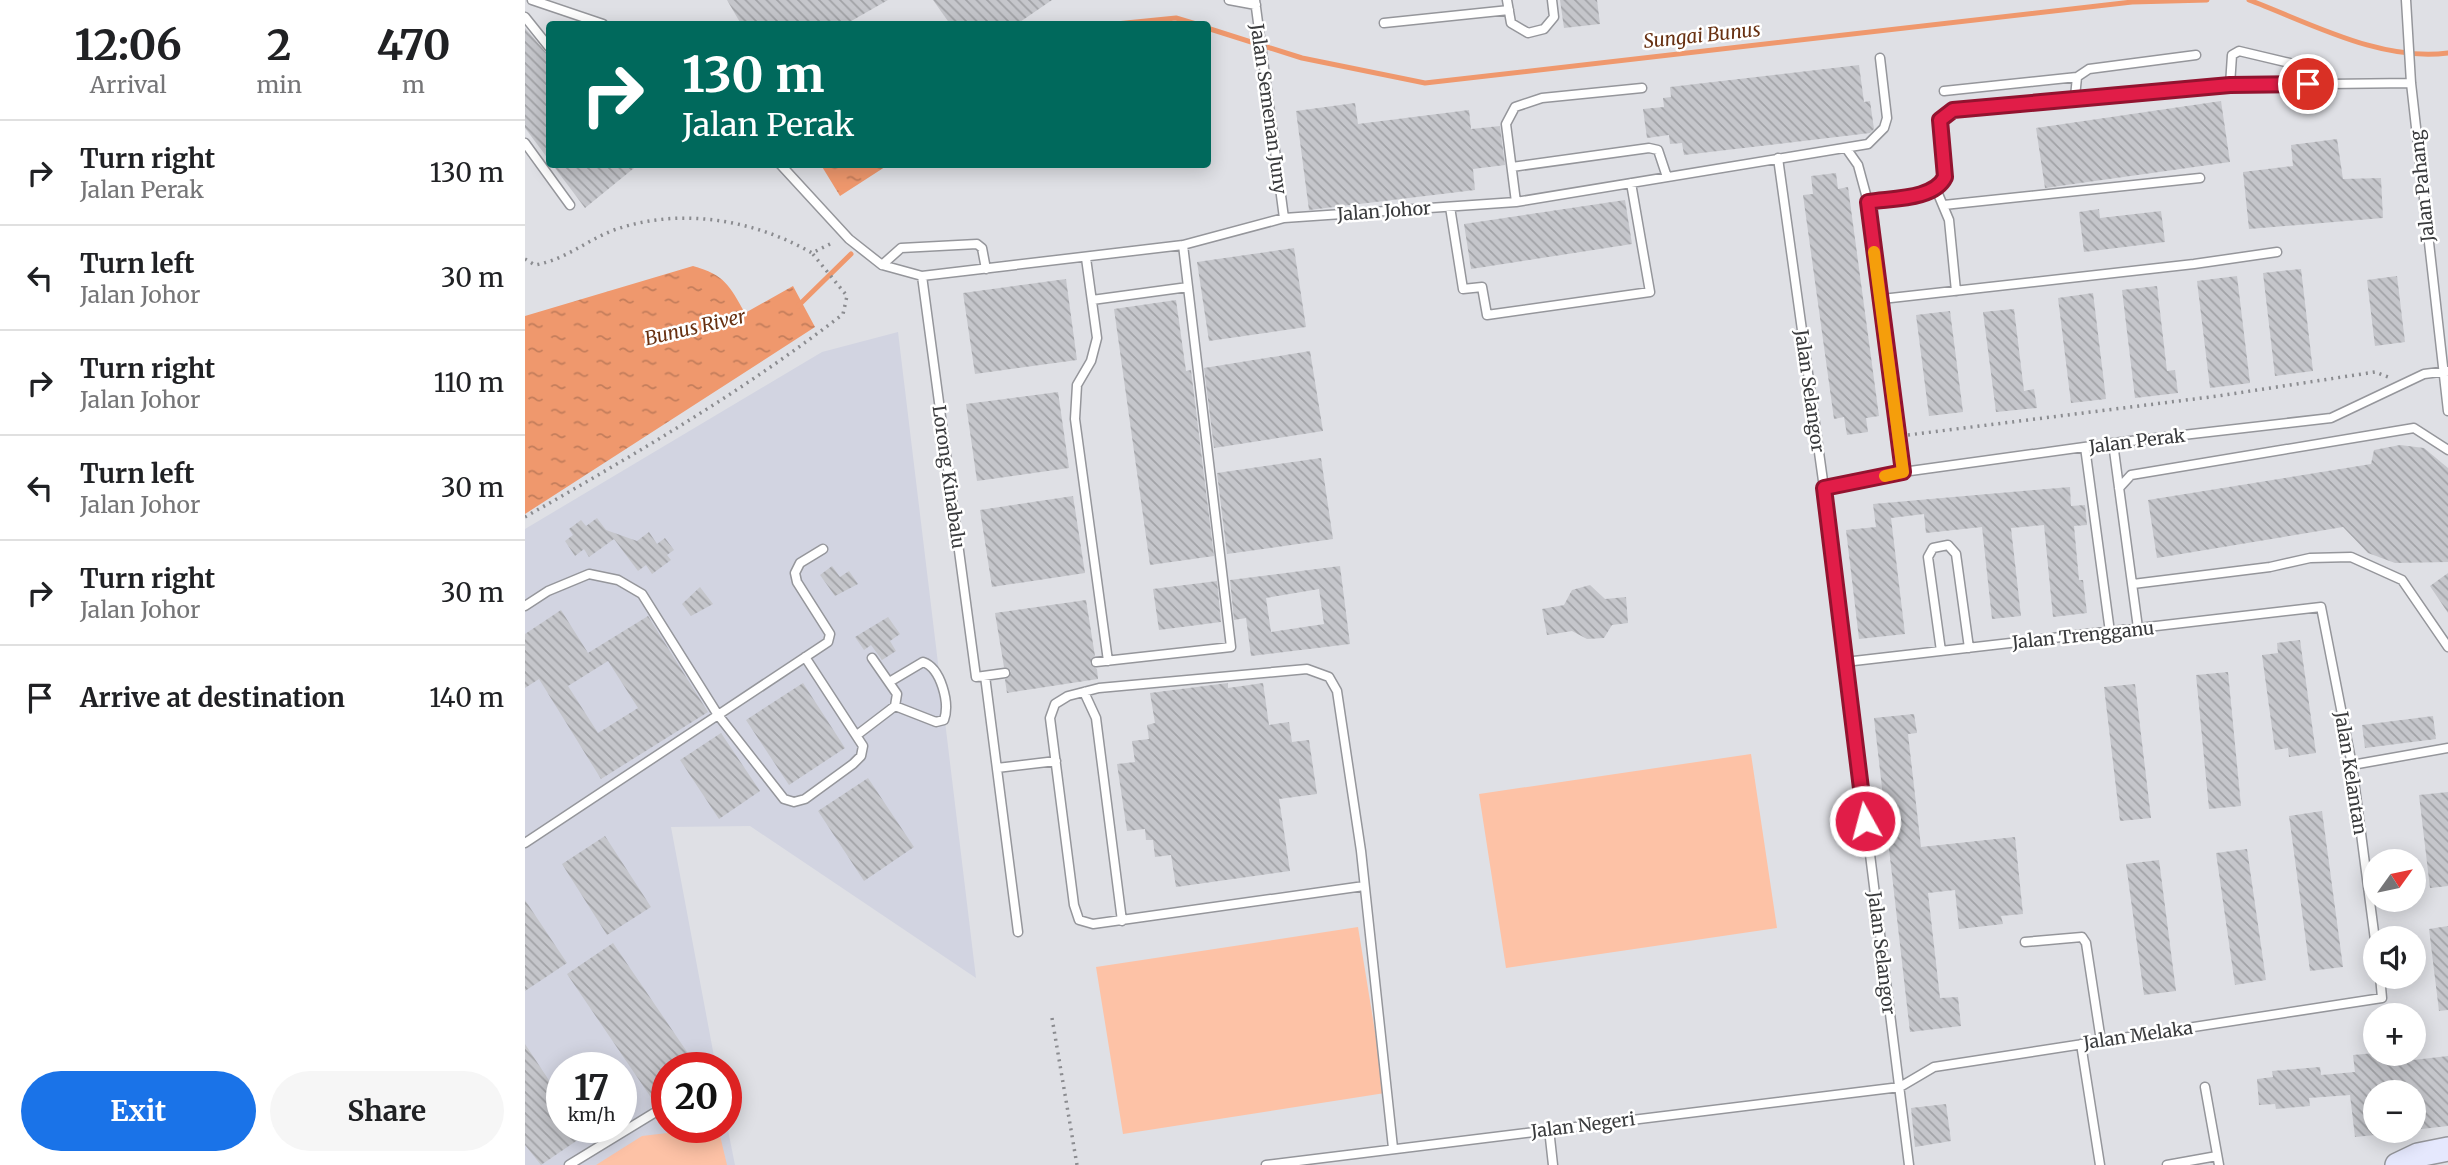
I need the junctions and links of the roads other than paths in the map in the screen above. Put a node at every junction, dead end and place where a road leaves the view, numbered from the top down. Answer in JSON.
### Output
{"nodes":[{"id":1,"x":1229,"y":0,"type":"edge"},
{"id":2,"x":1507,"y":0,"type":"edge"},
{"id":3,"x":1552,"y":0,"type":"edge"},
{"id":4,"x":2406,"y":0,"type":"edge"},
{"id":5,"x":536,"y":1,"type":"edge"},
{"id":6,"x":1255,"y":3,"type":"edge"},
{"id":7,"x":1509,"y":10,"type":"junction"},
{"id":8,"x":525,"y":17,"type":"edge"},
{"id":9,"x":594,"y":21,"type":"edge"},
{"id":10,"x":1384,"y":23,"type":"dead end"},
{"id":11,"x":546,"y":43,"type":"edge"},
{"id":12,"x":2196,"y":55,"type":"dead end"},
{"id":13,"x":1879,"y":58,"type":"dead end"},
{"id":14,"x":2290,"y":63,"type":"dead end"},
{"id":15,"x":2077,"y":77,"type":"junction"},
{"id":16,"x":2411,"y":83,"type":"junction"},
{"id":17,"x":2230,"y":85,"type":"junction"},
{"id":18,"x":1642,"y":88,"type":"dead end"},
{"id":19,"x":1944,"y":91,"type":"dead end"},
{"id":20,"x":2075,"y":97,"type":"junction"},
{"id":21,"x":525,"y":143,"type":"edge"},
{"id":22,"x":1846,"y":148,"type":"junction"},
{"id":23,"x":1778,"y":158,"type":"junction"},
{"id":24,"x":1512,"y":167,"type":"junction"},
{"id":25,"x":784,"y":168,"type":"edge"},
{"id":26,"x":1667,"y":177,"type":"junction"},
{"id":27,"x":2200,"y":178,"type":"dead end"},
{"id":28,"x":1631,"y":183,"type":"junction"},
{"id":29,"x":1936,"y":189,"type":"junction"},
{"id":30,"x":1516,"y":202,"type":"junction"},
{"id":31,"x":1868,"y":202,"type":"junction"},
{"id":32,"x":570,"y":205,"type":"dead end"},
{"id":33,"x":1944,"y":205,"type":"junction"},
{"id":34,"x":1450,"y":207,"type":"junction"},
{"id":35,"x":1284,"y":218,"type":"junction"},
{"id":36,"x":1183,"y":245,"type":"junction"},
{"id":37,"x":2277,"y":252,"type":"dead end"},
{"id":38,"x":1086,"y":258,"type":"junction"},
{"id":39,"x":882,"y":265,"type":"junction"},
{"id":40,"x":986,"y":269,"type":"junction"},
{"id":41,"x":922,"y":276,"type":"junction"},
{"id":42,"x":1188,"y":287,"type":"junction"},
{"id":43,"x":1956,"y":291,"type":"junction"},
{"id":44,"x":1882,"y":299,"type":"junction"},
{"id":45,"x":1092,"y":300,"type":"junction"},
{"id":46,"x":2446,"y":372,"type":"edge"},
{"id":47,"x":2448,"y":411,"type":"edge"},
{"id":48,"x":2113,"y":443,"type":"junction"},
{"id":49,"x":2085,"y":447,"type":"junction"},
{"id":50,"x":2448,"y":450,"type":"edge"},
{"id":51,"x":1903,"y":472,"type":"junction"},
{"id":52,"x":1824,"y":488,"type":"junction"},
{"id":53,"x":2119,"y":488,"type":"junction"},
{"id":54,"x":823,"y":549,"type":"dead end"},
{"id":55,"x":2133,"y":584,"type":"junction"},
{"id":56,"x":525,"y":606,"type":"edge"},
{"id":57,"x":2321,"y":607,"type":"joint"},
{"id":58,"x":2138,"y":628,"type":"junction"},
{"id":59,"x":2110,"y":632,"type":"junction"},
{"id":60,"x":1969,"y":648,"type":"junction"},
{"id":61,"x":2448,"y":648,"type":"edge"},
{"id":62,"x":1941,"y":651,"type":"junction"},
{"id":63,"x":804,"y":657,"type":"junction"},
{"id":64,"x":871,"y":658,"type":"dead end"},
{"id":65,"x":1108,"y":661,"type":"junction"},
{"id":66,"x":1095,"y":662,"type":"dead end"},
{"id":67,"x":1845,"y":662,"type":"junction"},
{"id":68,"x":1005,"y":673,"type":"dead end"},
{"id":69,"x":980,"y":677,"type":"junction"},
{"id":70,"x":891,"y":681,"type":"junction"},
{"id":71,"x":1084,"y":692,"type":"junction"},
{"id":72,"x":895,"y":706,"type":"junction"},
{"id":73,"x":718,"y":715,"type":"junction"},
{"id":74,"x":857,"y":735,"type":"junction"},
{"id":75,"x":2448,"y":748,"type":"edge"},
{"id":76,"x":1056,"y":761,"type":"junction"},
{"id":77,"x":2352,"y":765,"type":"junction"},
{"id":78,"x":997,"y":768,"type":"junction"},
{"id":79,"x":525,"y":843,"type":"edge"},
{"id":80,"x":1364,"y":886,"type":"junction"},
{"id":81,"x":1122,"y":920,"type":"junction"},
{"id":82,"x":2373,"y":926,"type":"edge"},
{"id":83,"x":1018,"y":932,"type":"dead end"},
{"id":84,"x":2025,"y":942,"type":"dead end"},
{"id":85,"x":2381,"y":989,"type":"edge"},
{"id":86,"x":2101,"y":1041,"type":"junction"},
{"id":87,"x":2081,"y":1044,"type":"junction"},
{"id":88,"x":1900,"y":1087,"type":"junction"},
{"id":89,"x":2205,"y":1087,"type":"dead end"},
{"id":90,"x":651,"y":1115,"type":"edge"},
{"id":91,"x":1549,"y":1129,"type":"junction"},
{"id":92,"x":1393,"y":1148,"type":"junction"},
{"id":93,"x":2448,"y":1150,"type":"edge"},
{"id":94,"x":2218,"y":1160,"type":"edge"},
{"id":95,"x":569,"y":1165,"type":"edge"},
{"id":96,"x":1266,"y":1165,"type":"edge"},
{"id":97,"x":1553,"y":1165,"type":"edge"},
{"id":98,"x":1909,"y":1165,"type":"edge"},
{"id":99,"x":2100,"y":1165,"type":"edge"},
{"id":100,"x":2167,"y":1165,"type":"edge"},
{"id":101,"x":2397,"y":1165,"type":"edge"},
{"id":102,"x":2421,"y":1165,"type":"edge"}],
"edges":[{"from":1,"to":6,"type":"lane"},
{"from":2,"to":7,"type":"lane"},
{"from":3,"to":7,"type":"lane"},
{"from":4,"to":16,"type":"lane","name":"Jalan Pahang"},
{"from":5,"to":9,"type":"lane"},
{"from":6,"to":35,"type":"lane","name":"Jalan Semenan Juny"},
{"from":7,"to":10,"type":"lane"},
{"from":8,"to":11,"type":"lane"},
{"from":12,"to":15,"type":"lane"},
{"from":13,"to":22,"type":"lane","name":"Jalan Johor"},
{"from":14,"to":17,"type":"lane"},
{"from":15,"to":19,"type":"lane"},
{"from":15,"to":20,"type":"lane"},
{"from":16,"to":17,"type":"lane"},
{"from":16,"to":46,"type":"lane","name":"Jalan Pahang"},
{"from":17,"to":20,"type":"lane"},
{"from":18,"to":24,"type":"lane"},
{"from":20,"to":29,"type":"lane"},
{"from":21,"to":32,"type":"lane"},
{"from":22,"to":23,"type":"lane","name":"Jalan Johor"},
{"from":22,"to":31,"type":"lane"},
{"from":23,"to":26,"type":"lane","name":"Jalan Johor"},
{"from":23,"to":52,"type":"lane","name":"Jalan Selangor"},
{"from":24,"to":26,"type":"lane"},
{"from":24,"to":30,"type":"lane"},
{"from":25,"to":39,"type":"lane"},
{"from":26,"to":28,"type":"lane","name":"Jalan Johor"},
{"from":27,"to":33,"type":"lane"},
{"from":28,"to":30,"type":"lane","name":"Jalan Johor"},
{"from":28,"to":34,"type":"lane"},
{"from":29,"to":31,"type":"lane"},
{"from":29,"to":33,"type":"lane"},
{"from":30,"to":34,"type":"lane","name":"Jalan Johor"},
{"from":31,"to":44,"type":"lane"},
{"from":33,"to":43,"type":"lane"},
{"from":34,"to":35,"type":"lane","name":"Jalan Johor"},
{"from":35,"to":36,"type":"lane","name":"Jalan Johor"},
{"from":36,"to":38,"type":"lane","name":"Jalan Johor"},
{"from":36,"to":42,"type":"lane"},
{"from":37,"to":43,"type":"lane"},
{"from":38,"to":40,"type":"lane","name":"Jalan Johor"},
{"from":38,"to":45,"type":"lane"},
{"from":39,"to":40,"type":"lane"},
{"from":39,"to":41,"type":"lane"},
{"from":40,"to":41,"type":"lane","name":"Jalan Johor"},
{"from":41,"to":69,"type":"lane","name":"Lorong Kinabalu"},
{"from":42,"to":45,"type":"lane"},
{"from":42,"to":65,"type":"lane"},
{"from":43,"to":44,"type":"lane"},
{"from":44,"to":51,"type":"lane"},
{"from":45,"to":65,"type":"lane"},
{"from":46,"to":47,"type":"lane","name":"Jalan Pahang"},
{"from":46,"to":48,"type":"lane","name":"Jalan Perak"},
{"from":48,"to":49,"type":"lane","name":"Jalan Perak"},
{"from":48,"to":53,"type":"lane"},
{"from":49,"to":51,"type":"lane","name":"Jalan Perak"},
{"from":49,"to":59,"type":"lane"},
{"from":50,"to":53,"type":"lane"},
{"from":51,"to":52,"type":"lane","name":"Jalan Perak"},
{"from":52,"to":67,"type":"lane","name":"Jalan Selangor"},
{"from":53,"to":55,"type":"lane"},
{"from":54,"to":63,"type":"lane"},
{"from":55,"to":58,"type":"lane"},
{"from":55,"to":61,"type":"lane"},
{"from":56,"to":73,"type":"lane"},
{"from":57,"to":58,"type":"lane","name":"Jalan Trengganu"},
{"from":57,"to":77,"type":"lane","name":"Jalan Kelantan"},
{"from":58,"to":59,"type":"lane","name":"Jalan Trengganu"},
{"from":59,"to":60,"type":"lane","name":"Jalan Trengganu"},
{"from":60,"to":62,"type":"lane","name":"Jalan Trengganu"},
{"from":60,"to":62,"type":"lane"},
{"from":62,"to":67,"type":"lane","name":"Jalan Trengganu"},
{"from":63,"to":73,"type":"lane"},
{"from":63,"to":74,"type":"lane"},
{"from":64,"to":70,"type":"lane"},
{"from":65,"to":66,"type":"lane"},
{"from":67,"to":88,"type":"lane","name":"Jalan Selangor"},
{"from":68,"to":69,"type":"lane"},
{"from":69,"to":78,"type":"lane","name":"Lorong Kinabalu"},
{"from":70,"to":72,"type":"lane"},
{"from":70,"to":72,"type":"lane"},
{"from":71,"to":76,"type":"lane"},
{"from":71,"to":80,"type":"lane"},
{"from":71,"to":81,"type":"lane"},
{"from":72,"to":74,"type":"lane"},
{"from":73,"to":74,"type":"lane"},
{"from":73,"to":79,"type":"lane"},
{"from":75,"to":77,"type":"lane"},
{"from":76,"to":78,"type":"lane"},
{"from":76,"to":81,"type":"lane"},
{"from":77,"to":82,"type":"lane","name":"Jalan Kelantan"},
{"from":78,"to":83,"type":"lane","name":"Lorong Kinabalu"},
{"from":80,"to":81,"type":"lane"},
{"from":80,"to":92,"type":"lane"},
{"from":84,"to":86,"type":"lane"},
{"from":85,"to":86,"type":"lane","name":"Jalan Melaka"},
{"from":86,"to":87,"type":"lane","name":"Jalan Melaka"},
{"from":87,"to":88,"type":"lane","name":"Jalan Melaka"},
{"from":87,"to":99,"type":"lane"},
{"from":88,"to":91,"type":"lane","name":"Jalan Negeri"},
{"from":88,"to":98,"type":"lane","name":"Jalan Selangor"},
{"from":89,"to":94,"type":"lane"},
{"from":90,"to":95,"type":"lane"},
{"from":91,"to":92,"type":"lane","name":"Jalan Negeri"},
{"from":91,"to":97,"type":"lane"},
{"from":92,"to":96,"type":"lane","name":"Jalan Negeri"},
{"from":93,"to":101,"type":"main road"},
{"from":93,"to":102,"type":"main road"},
{"from":94,"to":100,"type":"lane"}]}
